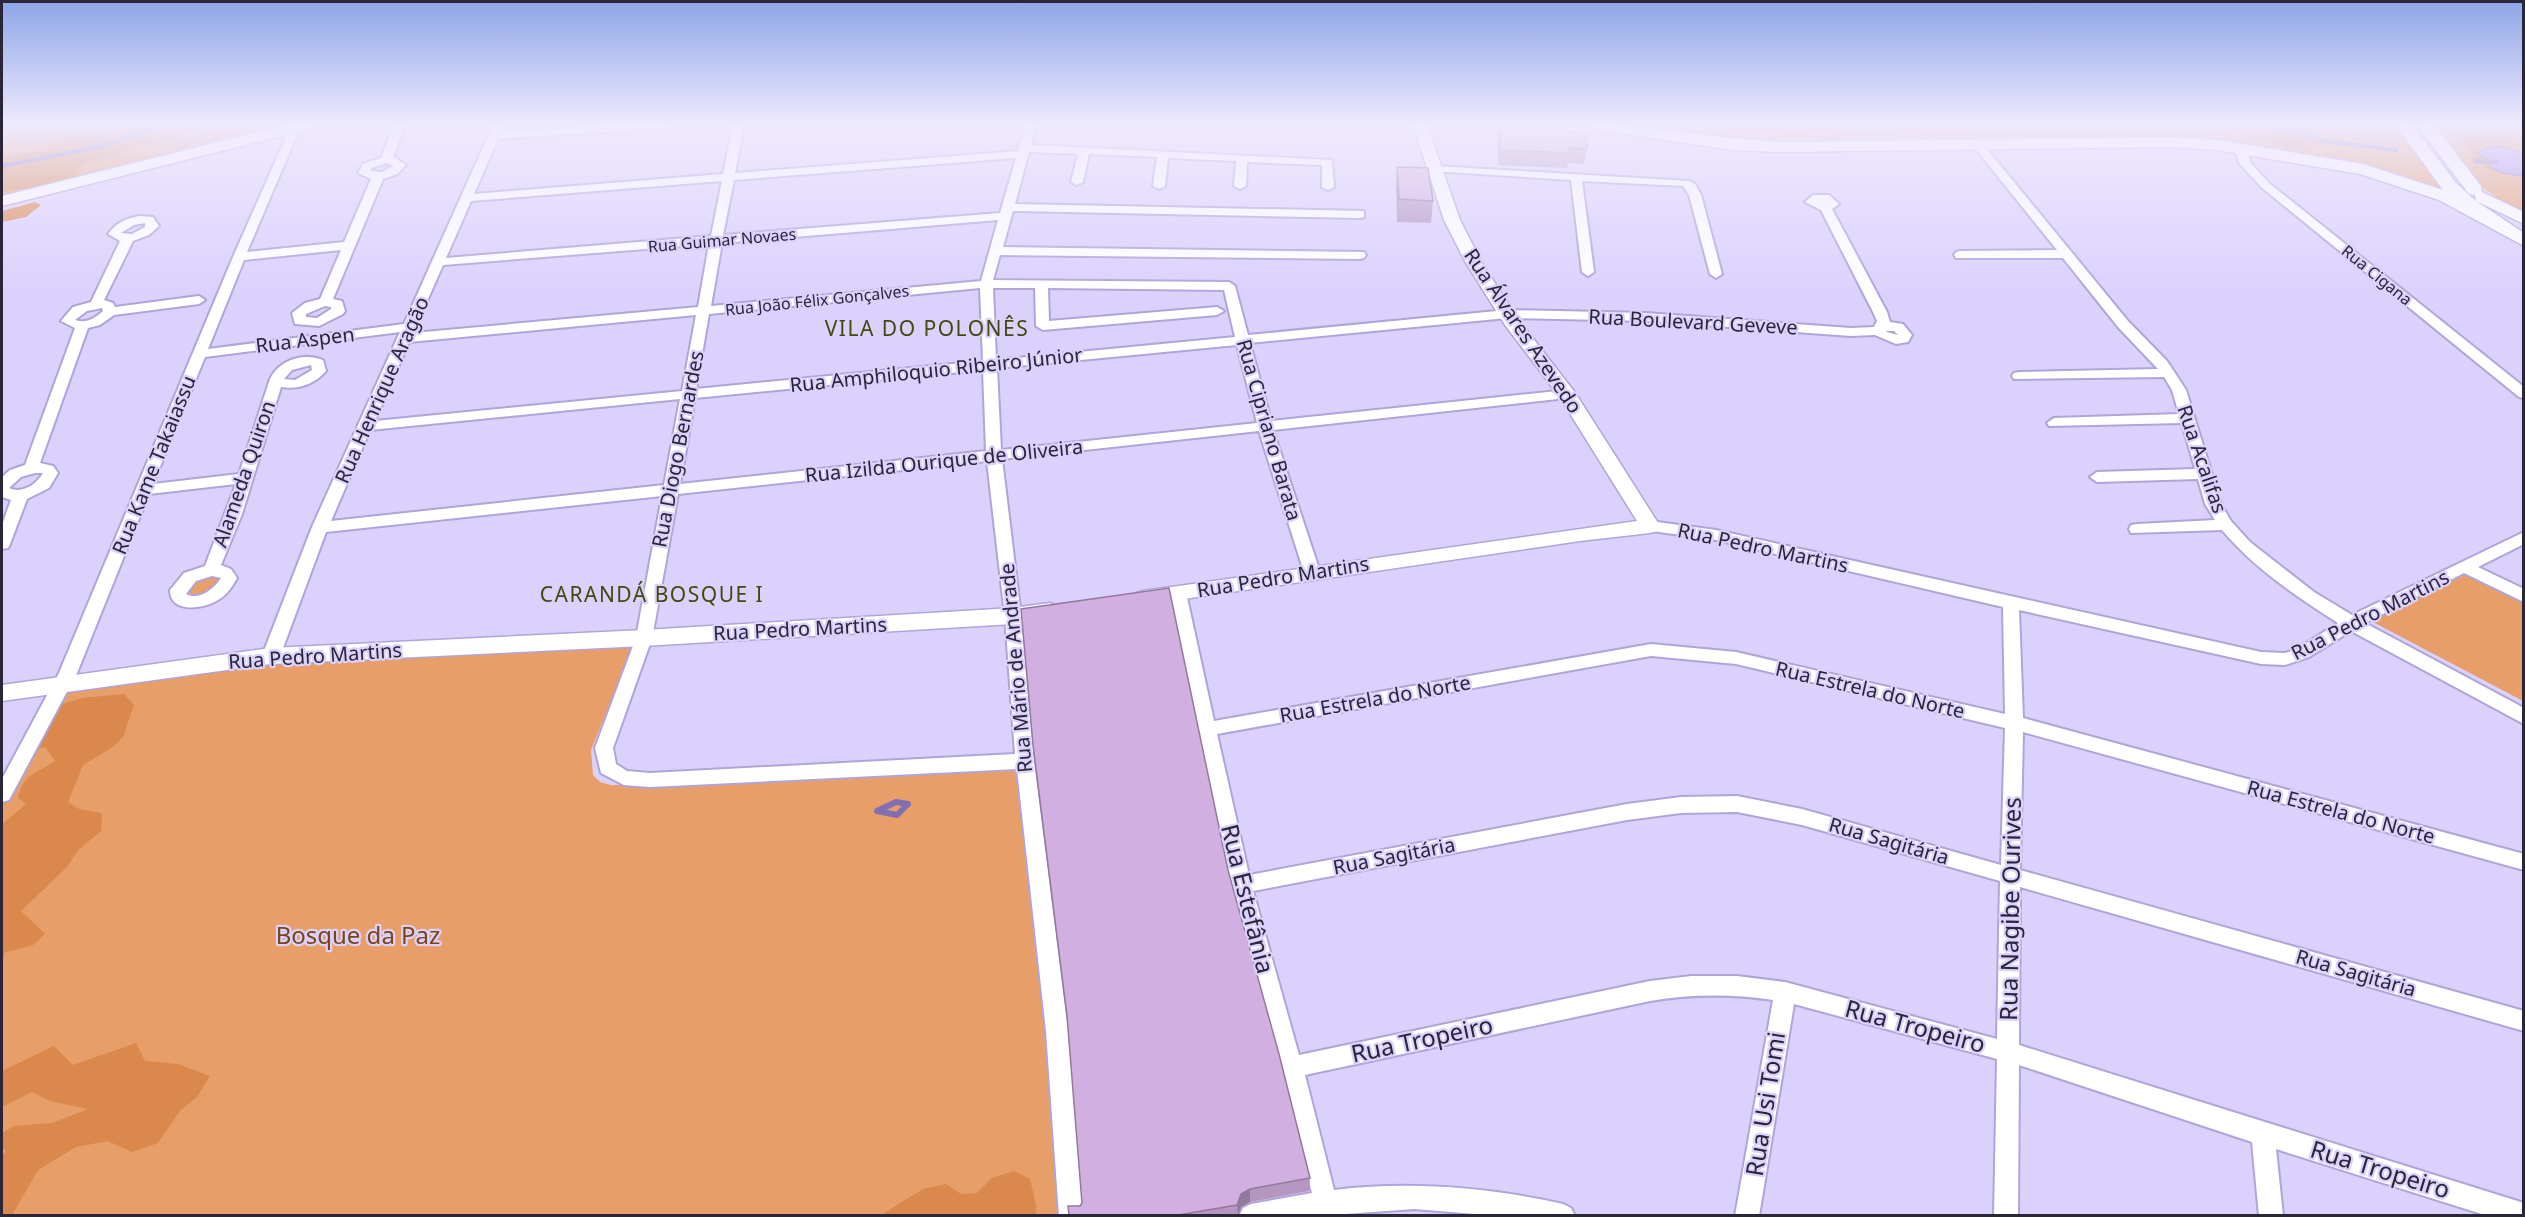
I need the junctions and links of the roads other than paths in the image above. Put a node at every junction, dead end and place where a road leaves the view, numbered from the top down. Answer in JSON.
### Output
{"nodes":[{"id":1,"x":80,"y":182,"type":"edge"},
{"id":2,"x":275,"y":182,"type":"edge"},
{"id":3,"x":376,"y":182,"type":"edge"},
{"id":4,"x":475,"y":182,"type":"edge"},
{"id":5,"x":690,"y":182,"type":"edge"},
{"id":6,"x":727,"y":182,"type":"edge"},
{"id":7,"x":1015,"y":182,"type":"edge"},
{"id":8,"x":1160,"y":182,"type":"edge"},
{"id":9,"x":1240,"y":182,"type":"edge"},
{"id":10,"x":1328,"y":182,"type":"edge"},
{"id":11,"x":1439,"y":182,"type":"edge"},
{"id":12,"x":1577,"y":182,"type":"edge"},
{"id":13,"x":1676,"y":182,"type":"edge"},
{"id":14,"x":2008,"y":182,"type":"edge"},
{"id":15,"x":2262,"y":182,"type":"edge"},
{"id":16,"x":2406,"y":182,"type":"edge"},
{"id":17,"x":2446,"y":182,"type":"edge"},
{"id":18,"x":2468,"y":182,"type":"edge"},
{"id":19,"x":1159,"y":186,"type":"dead end"},
{"id":20,"x":1240,"y":186,"type":"dead end"},
{"id":21,"x":1328,"y":187,"type":"dead end"},
{"id":22,"x":2482,"y":197,"type":"junction"},
{"id":23,"x":468,"y":198,"type":"junction"},
{"id":24,"x":2,"y":201,"type":"edge"},
{"id":25,"x":1825,"y":207,"type":"dead end"},
{"id":26,"x":1006,"y":212,"type":"junction"},
{"id":27,"x":1360,"y":214,"type":"dead end"},
{"id":28,"x":2523,"y":219,"type":"edge"},
{"id":29,"x":2496,"y":224,"type":"junction"},
{"id":30,"x":2523,"y":237,"type":"edge"},
{"id":31,"x":128,"y":238,"type":"dead end"},
{"id":32,"x":716,"y":241,"type":"junction"},
{"id":33,"x":349,"y":245,"type":"junction"},
{"id":34,"x":995,"y":251,"type":"junction"},
{"id":35,"x":2066,"y":254,"type":"junction"},
{"id":36,"x":1360,"y":255,"type":"dead end"},
{"id":37,"x":1960,"y":255,"type":"dead end"},
{"id":38,"x":239,"y":257,"type":"junction"},
{"id":39,"x":439,"y":262,"type":"junction"},
{"id":40,"x":1588,"y":272,"type":"dead end"},
{"id":41,"x":1716,"y":274,"type":"dead end"},
{"id":42,"x":1041,"y":283,"type":"junction"},
{"id":43,"x":986,"y":284,"type":"junction"},
{"id":44,"x":1229,"y":286,"type":"joint"},
{"id":45,"x":199,"y":300,"type":"dead end"},
{"id":46,"x":325,"y":302,"type":"dead end"},
{"id":47,"x":96,"y":304,"type":"junction"},
{"id":48,"x":704,"y":311,"type":"junction"},
{"id":49,"x":1217,"y":311,"type":"dead end"},
{"id":50,"x":110,"y":312,"type":"junction"},
{"id":51,"x":1507,"y":314,"type":"junction"},
{"id":52,"x":83,"y":325,"type":"junction"},
{"id":53,"x":408,"y":332,"type":"junction"},
{"id":54,"x":1243,"y":340,"type":"junction"},
{"id":55,"x":199,"y":354,"type":"junction"},
{"id":56,"x":990,"y":365,"type":"junction"},
{"id":57,"x":2168,"y":373,"type":"junction"},
{"id":58,"x":2019,"y":376,"type":"dead end"},
{"id":59,"x":277,"y":379,"type":"dead end"},
{"id":60,"x":689,"y":394,"type":"junction"},
{"id":61,"x":1567,"y":394,"type":"junction"},
{"id":62,"x":2523,"y":394,"type":"edge"},
{"id":63,"x":2187,"y":418,"type":"junction"},
{"id":64,"x":2054,"y":423,"type":"dead end"},
{"id":65,"x":365,"y":426,"type":"junction"},
{"id":66,"x":1264,"y":427,"type":"junction"},
{"id":67,"x":994,"y":456,"type":"junction"},
{"id":68,"x":31,"y":468,"type":"junction"},
{"id":69,"x":2204,"y":474,"type":"junction"},
{"id":70,"x":2097,"y":477,"type":"dead end"},
{"id":71,"x":245,"y":478,"type":"junction"},
{"id":72,"x":2,"y":489,"type":"edge"},
{"id":73,"x":670,"y":489,"type":"junction"},
{"id":74,"x":143,"y":490,"type":"junction"},
{"id":75,"x":21,"y":495,"type":"junction"},
{"id":76,"x":2226,"y":525,"type":"junction"},
{"id":77,"x":1650,"y":526,"type":"junction"},
{"id":78,"x":320,"y":527,"type":"junction"},
{"id":79,"x":2137,"y":529,"type":"dead end"},
{"id":80,"x":2523,"y":537,"type":"edge"},
{"id":81,"x":2,"y":544,"type":"edge"},
{"id":82,"x":2465,"y":567,"type":"junction"},
{"id":83,"x":211,"y":570,"type":"dead end"},
{"id":84,"x":1312,"y":572,"type":"junction"},
{"id":85,"x":1178,"y":593,"type":"junction"},
{"id":86,"x":2523,"y":596,"type":"edge"},
{"id":87,"x":1119,"y":601,"type":"edge"},
{"id":88,"x":2011,"y":602,"type":"junction"},
{"id":89,"x":1072,"y":608,"type":"edge"},
{"id":90,"x":1013,"y":616,"type":"junction"},
{"id":91,"x":2351,"y":623,"type":"junction"},
{"id":92,"x":644,"y":638,"type":"junction"},
{"id":93,"x":271,"y":656,"type":"junction"},
{"id":94,"x":63,"y":684,"type":"junction"},
{"id":95,"x":2,"y":693,"type":"edge"},
{"id":96,"x":2523,"y":717,"type":"edge"},
{"id":97,"x":2014,"y":723,"type":"junction"},
{"id":98,"x":1206,"y":729,"type":"junction"},
{"id":99,"x":1024,"y":761,"type":"junction"},
{"id":100,"x":2,"y":795,"type":"edge"},
{"id":101,"x":2523,"y":862,"type":"edge"},
{"id":102,"x":2010,"y":874,"type":"junction"},
{"id":103,"x":1241,"y":885,"type":"junction"},
{"id":104,"x":1785,"y":992,"type":"junction"},
{"id":105,"x":2523,"y":1021,"type":"edge"},
{"id":106,"x":2010,"y":1052,"type":"junction"},
{"id":107,"x":1292,"y":1067,"type":"junction"},
{"id":108,"x":2263,"y":1134,"type":"junction"},
{"id":109,"x":1326,"y":1203,"type":"junction"},
{"id":110,"x":1071,"y":1215,"type":"edge"},
{"id":111,"x":1251,"y":1215,"type":"edge"},
{"id":112,"x":1563,"y":1215,"type":"edge"},
{"id":113,"x":1748,"y":1215,"type":"edge"},
{"id":114,"x":2006,"y":1215,"type":"edge"},
{"id":115,"x":2271,"y":1215,"type":"edge"},
{"id":116,"x":2523,"y":1215,"type":"edge"}],
"edges":[{"from":1,"to":24,"type":"main road"},
{"from":2,"to":38,"type":"street","name":"Rua Kame Takaiassu"},
{"from":3,"to":33,"type":"street"},
{"from":4,"to":23,"type":"street","name":"Rua Henrique Aragão"},
{"from":5,"to":23,"type":"street"},
{"from":6,"to":32,"type":"street","name":"Rua Diogo Bernardes"},
{"from":7,"to":26,"type":"street","name":"Rua Mário de Andrade"},
{"from":8,"to":19,"type":"street"},
{"from":9,"to":20,"type":"street"},
{"from":10,"to":21,"type":"street"},
{"from":11,"to":51,"type":"street","name":"Rua Álvares Azevedo"},
{"from":12,"to":40,"type":"street"},
{"from":13,"to":41,"type":"street"},
{"from":14,"to":35,"type":"street","name":"Rua Acalifas"},
{"from":15,"to":62,"type":"street","name":"Rua Cigana"},
{"from":16,"to":29,"type":"main road"},
{"from":17,"to":29,"type":"main road"},
{"from":18,"to":22,"type":"main road"},
{"from":22,"to":28,"type":"main road"},
{"from":22,"to":30,"type":"main road"},
{"from":23,"to":39,"type":"street","name":"Rua Henrique Aragão"},
{"from":25,"to":51,"type":"street","name":"Rua Boulevard Geveve"},
{"from":26,"to":27,"type":"street","name":"Rua Guimar Novaes"},
{"from":26,"to":32,"type":"street","name":"Rua Guimar Novaes"},
{"from":26,"to":34,"type":"street","name":"Rua Mário de Andrade"},
{"from":29,"to":30,"type":"main road"},
{"from":31,"to":47,"type":"street"},
{"from":32,"to":39,"type":"street","name":"Rua Guimar Novaes"},
{"from":32,"to":48,"type":"street","name":"Rua Diogo Bernardes"},
{"from":33,"to":38,"type":"street"},
{"from":33,"to":46,"type":"street"},
{"from":34,"to":36,"type":"street"},
{"from":34,"to":43,"type":"street","name":"Rua Mário de Andrade"},
{"from":35,"to":37,"type":"street"},
{"from":35,"to":57,"type":"street","name":"Rua Acalifas"},
{"from":38,"to":55,"type":"street","name":"Rua Kame Takaiassu"},
{"from":39,"to":53,"type":"street","name":"Rua Henrique Aragão"},
{"from":42,"to":43,"type":"street","name":"Rua João Félix Gonçalves"},
{"from":42,"to":44,"type":"street","name":"Rua João Félix Gonçalves"},
{"from":42,"to":49,"type":"street"},
{"from":43,"to":48,"type":"street","name":"Rua João Félix Gonçalves"},
{"from":43,"to":56,"type":"street","name":"Rua Mário de Andrade"},
{"from":44,"to":54,"type":"street","name":"Rua Cipriano Barata"},
{"from":45,"to":50,"type":"street"},
{"from":47,"to":50,"type":"street"},
{"from":47,"to":52,"type":"street"},
{"from":48,"to":53,"type":"street","name":"Rua João Félix Gonçalves"},
{"from":48,"to":60,"type":"street","name":"Rua Diogo Bernardes"},
{"from":50,"to":52,"type":"street"},
{"from":51,"to":54,"type":"street","name":"Rua Amphiloquio Ribeiro Júnior"},
{"from":51,"to":61,"type":"street","name":"Rua Álvares Azevedo"},
{"from":52,"to":68,"type":"street"},
{"from":53,"to":55,"type":"street","name":"Rua Aspen"},
{"from":53,"to":65,"type":"street","name":"Rua Henrique Aragão"},
{"from":54,"to":56,"type":"street","name":"Rua Amphiloquio Ribeiro Júnior"},
{"from":54,"to":66,"type":"street","name":"Rua Cipriano Barata"},
{"from":55,"to":74,"type":"street","name":"Rua Kame Takaiassu"},
{"from":56,"to":60,"type":"street","name":"Rua Amphiloquio Ribeiro Júnior"},
{"from":56,"to":67,"type":"street","name":"Rua Mário de Andrade"},
{"from":57,"to":58,"type":"street"},
{"from":57,"to":63,"type":"street","name":"Rua Acalifas"},
{"from":59,"to":71,"type":"street","name":"Alameda Quiron"},
{"from":60,"to":65,"type":"street","name":"Rua Amphiloquio Ribeiro Júnior"},
{"from":60,"to":73,"type":"street","name":"Rua Diogo Bernardes"},
{"from":61,"to":66,"type":"street","name":"Rua Izilda Ourique de Oliveira"},
{"from":61,"to":77,"type":"street","name":"Rua Álvares Azevedo"},
{"from":63,"to":64,"type":"street"},
{"from":63,"to":69,"type":"street","name":"Rua Acalifas"},
{"from":65,"to":78,"type":"street","name":"Rua Henrique Aragão"},
{"from":66,"to":67,"type":"street","name":"Rua Izilda Ourique de Oliveira"},
{"from":66,"to":84,"type":"street","name":"Rua Cipriano Barata"},
{"from":67,"to":73,"type":"street","name":"Rua Izilda Ourique de Oliveira"},
{"from":67,"to":90,"type":"street","name":"Rua Mário de Andrade"},
{"from":68,"to":72,"type":"street"},
{"from":68,"to":75,"type":"street"},
{"from":69,"to":70,"type":"street"},
{"from":69,"to":76,"type":"street","name":"Rua Acalifas"},
{"from":71,"to":74,"type":"street"},
{"from":71,"to":83,"type":"street","name":"Alameda Quiron"},
{"from":72,"to":75,"type":"street"},
{"from":73,"to":78,"type":"street","name":"Rua Izilda Ourique de Oliveira"},
{"from":73,"to":92,"type":"street","name":"Rua Diogo Bernardes"},
{"from":74,"to":94,"type":"street","name":"Rua Kame Takaiassu"},
{"from":75,"to":81,"type":"street"},
{"from":76,"to":79,"type":"street"},
{"from":76,"to":91,"type":"street","name":"Rua Acalifas"},
{"from":77,"to":84,"type":"street","name":"Rua Pedro Martins"},
{"from":77,"to":88,"type":"street","name":"Rua Pedro Martins"},
{"from":78,"to":93,"type":"street","name":"Rua Henrique Aragão"},
{"from":80,"to":82,"type":"street","name":"Rua Pedro Martins"},
{"from":82,"to":86,"type":"street"},
{"from":82,"to":91,"type":"street","name":"Rua Pedro Martins"},
{"from":84,"to":85,"type":"street","name":"Rua Pedro Martins"},
{"from":85,"to":87,"type":"street","name":"Rua Pedro Martins"},
{"from":85,"to":98,"type":"street","name":"Rua Estefânia"},
{"from":88,"to":91,"type":"street","name":"Rua Pedro Martins"},
{"from":88,"to":97,"type":"street","name":"Rua Nagibe Ourives"},
{"from":89,"to":90,"type":"street","name":"Rua Pedro Martins"},
{"from":90,"to":92,"type":"street","name":"Rua Pedro Martins"},
{"from":90,"to":99,"type":"street","name":"Rua Mário de Andrade"},
{"from":91,"to":96,"type":"street","name":"Rua Acalifas"},
{"from":92,"to":93,"type":"street","name":"Rua Pedro Martins"},
{"from":92,"to":99,"type":"street","name":"Rua Diogo Bernardes"},
{"from":93,"to":94,"type":"street","name":"Rua Pedro Martins"},
{"from":94,"to":95,"type":"street","name":"Rua Pedro Martins"},
{"from":94,"to":100,"type":"street","name":"Rua Kame Takaiassu"},
{"from":97,"to":98,"type":"street","name":"Rua Estrela do Norte"},
{"from":97,"to":101,"type":"street","name":"Rua Estrela do Norte"},
{"from":97,"to":102,"type":"street","name":"Rua Nagibe Ourives"},
{"from":98,"to":103,"type":"street","name":"Rua Estefânia"},
{"from":99,"to":110,"type":"street","name":"Rua Mário de Andrade"},
{"from":102,"to":103,"type":"street","name":"Rua Sagitária"},
{"from":102,"to":105,"type":"street","name":"Rua Sagitária"},
{"from":102,"to":106,"type":"street","name":"Rua Nagibe Ourives"},
{"from":103,"to":107,"type":"street","name":"Rua Estefânia"},
{"from":104,"to":106,"type":"street","name":"Rua Tropeiro"},
{"from":104,"to":107,"type":"street","name":"Rua Tropeiro"},
{"from":104,"to":113,"type":"street","name":"Rua Usi Tomi"},
{"from":106,"to":108,"type":"street","name":"Rua Tropeiro"},
{"from":106,"to":114,"type":"street","name":"Rua Nagibe Ourives"},
{"from":107,"to":109,"type":"street","name":"Rua Estefânia"},
{"from":108,"to":115,"type":"street"},
{"from":108,"to":116,"type":"street","name":"Rua Tropeiro"},
{"from":109,"to":111,"type":"street"},
{"from":109,"to":112,"type":"street"}]}
